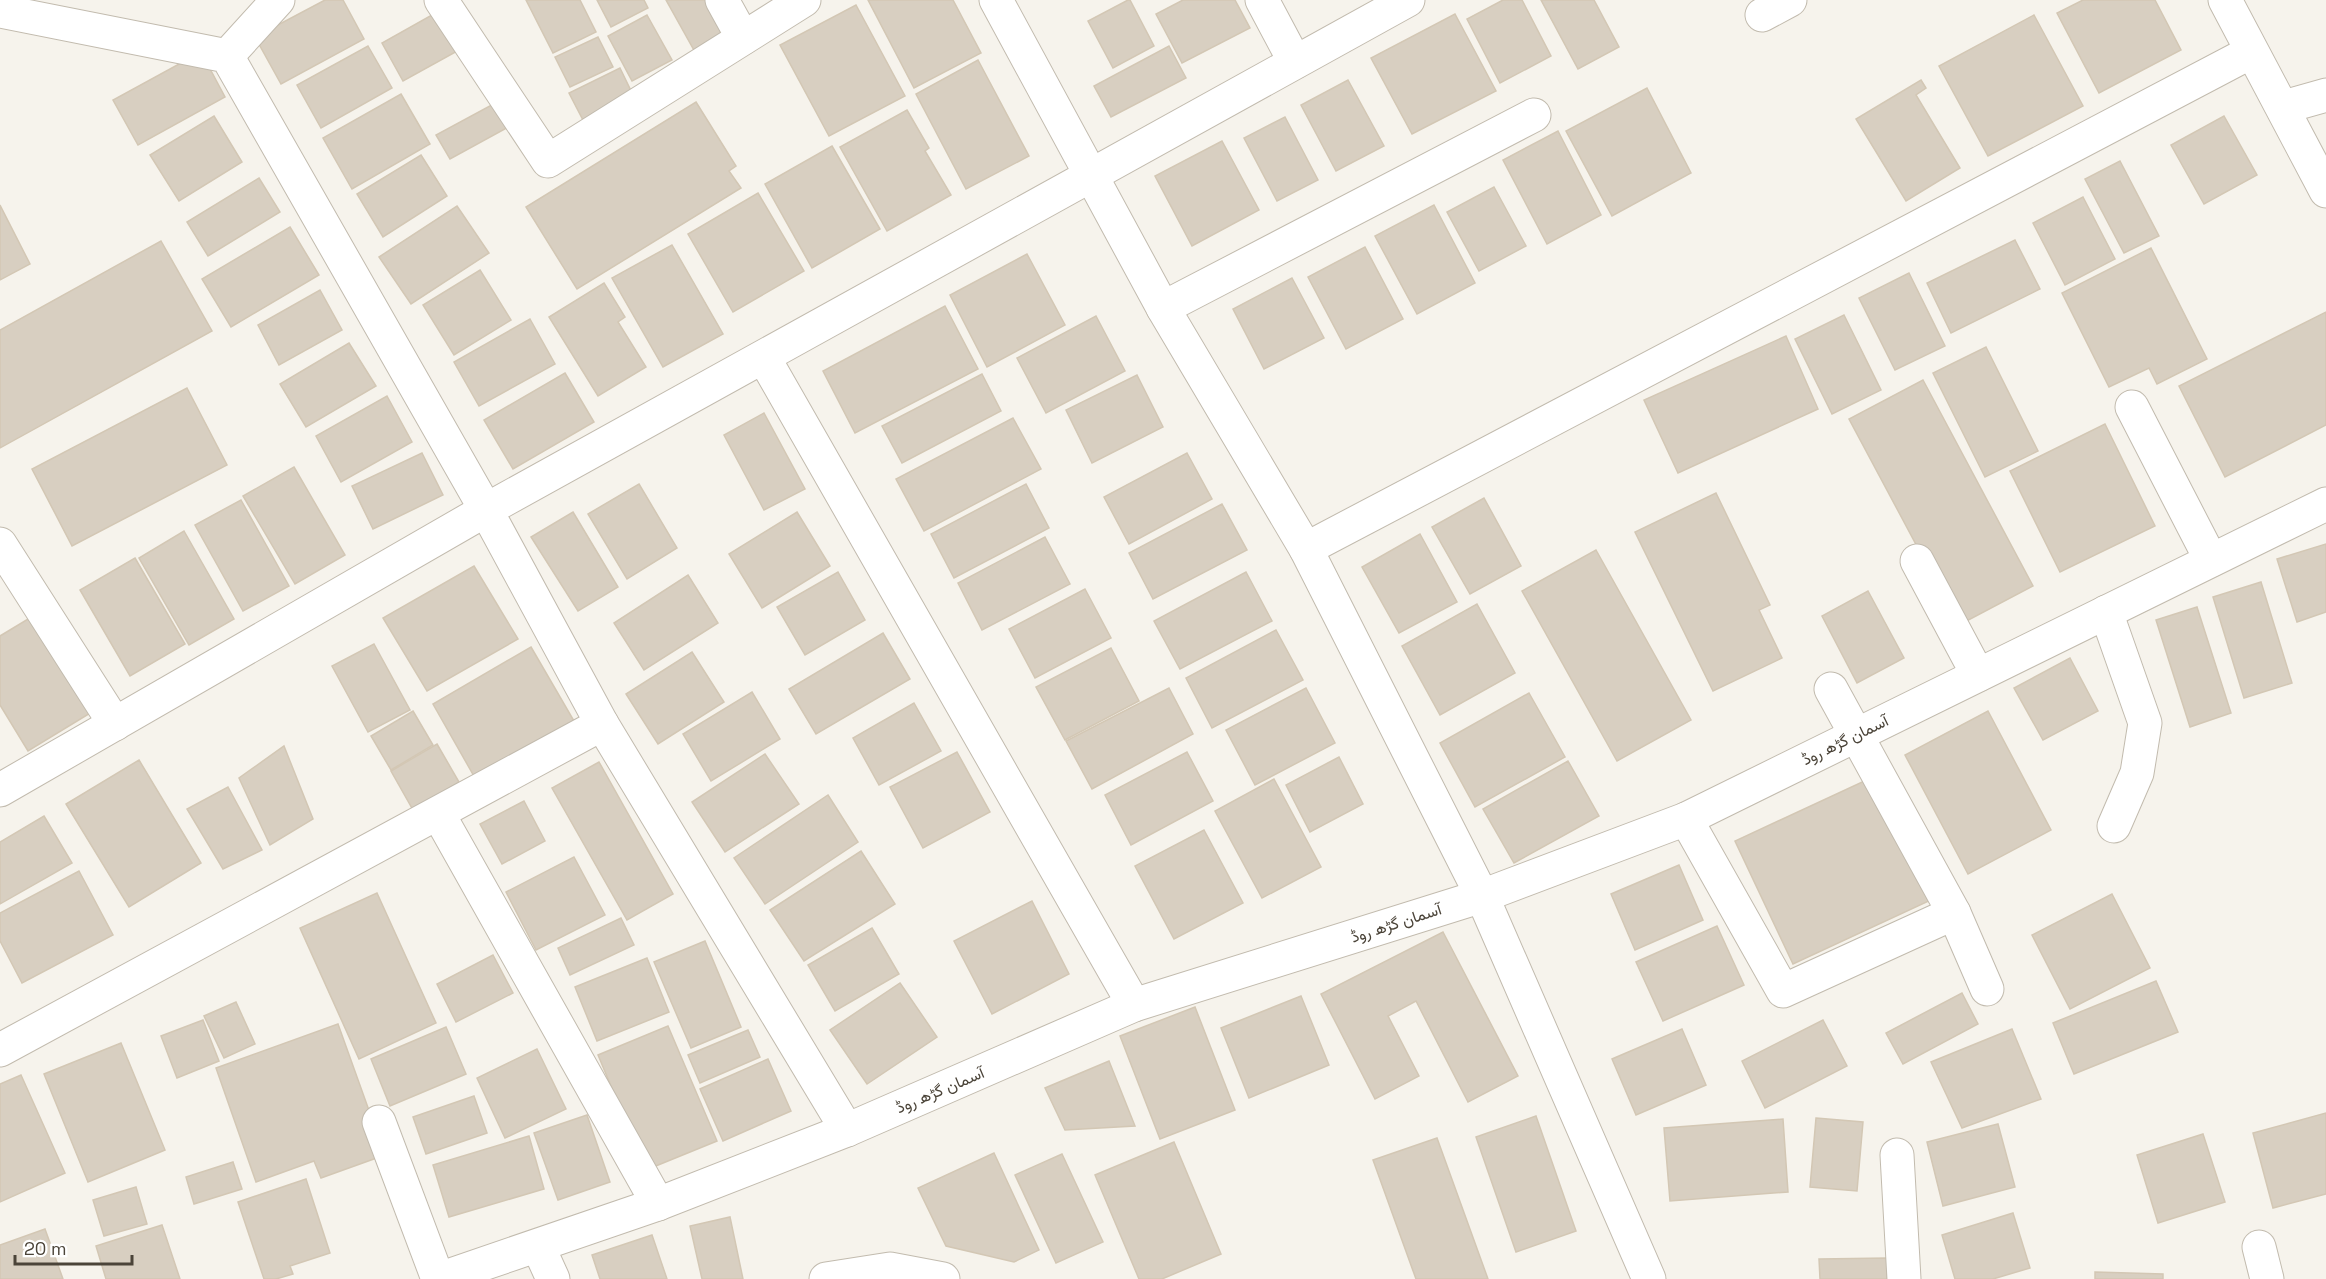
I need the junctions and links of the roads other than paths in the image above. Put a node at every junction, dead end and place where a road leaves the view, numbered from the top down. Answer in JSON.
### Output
{"nodes":[{"id":1,"x":278,"y":0,"type":"edge"},
{"id":2,"x":441,"y":0,"type":"edge"},
{"id":3,"x":722,"y":0,"type":"edge"},
{"id":4,"x":804,"y":0,"type":"edge"},
{"id":5,"x":996,"y":0,"type":"edge"},
{"id":6,"x":1262,"y":0,"type":"edge"},
{"id":7,"x":1408,"y":0,"type":"edge"},
{"id":8,"x":2225,"y":0,"type":"edge"},
{"id":9,"x":0,"y":11,"type":"edge"},
{"id":10,"x":743,"y":38,"type":"junction"},
{"id":11,"x":2251,"y":52,"type":"junction"},
{"id":12,"x":227,"y":56,"type":"junction"},
{"id":13,"x":1295,"y":62,"type":"junction"},
{"id":14,"x":2326,"y":95,"type":"edge"},
{"id":15,"x":2284,"y":107,"type":"junction"},
{"id":16,"x":1534,"y":115,"type":"dead end"},
{"id":17,"x":1090,"y":174,"type":"junction"},
{"id":18,"x":2326,"y":191,"type":"edge"},
{"id":19,"x":1163,"y":308,"type":"junction"},
{"id":20,"x":764,"y":358,"type":"junction"},
{"id":21,"x":2132,"y":407,"type":"dead end"},
{"id":22,"x":2326,"y":504,"type":"edge"},
{"id":23,"x":486,"y":510,"type":"junction"},
{"id":24,"x":0,"y":544,"type":"edge"},
{"id":25,"x":1306,"y":549,"type":"junction"},
{"id":26,"x":2211,"y":560,"type":"junction"},
{"id":27,"x":1917,"y":561,"type":"dead end"},
{"id":28,"x":2106,"y":612,"type":"junction"},
{"id":29,"x":1978,"y":675,"type":"junction"},
{"id":30,"x":1832,"y":688,"type":"dead end"},
{"id":31,"x":115,"y":724,"type":"junction"},
{"id":32,"x":602,"y":724,"type":"junction"},
{"id":33,"x":1858,"y":734,"type":"junction"},
{"id":34,"x":0,"y":790,"type":"edge"},
{"id":35,"x":439,"y":815,"type":"junction"},
{"id":36,"x":1686,"y":819,"type":"junction"},
{"id":37,"x":2114,"y":826,"type":"dead end"},
{"id":38,"x":1482,"y":896,"type":"junction"},
{"id":39,"x":1954,"y":913,"type":"junction"},
{"id":40,"x":1987,"y":989,"type":"dead end"},
{"id":41,"x":1134,"y":1005,"type":"junction"},
{"id":42,"x":0,"y":1050,"type":"edge"},
{"id":43,"x":379,"y":1122,"type":"dead end"},
{"id":44,"x":847,"y":1130,"type":"junction"},
{"id":45,"x":1897,"y":1155,"type":"dead end"},
{"id":46,"x":658,"y":1204,"type":"junction"},
{"id":47,"x":538,"y":1246,"type":"junction"},
{"id":48,"x":2259,"y":1247,"type":"dead end"},
{"id":49,"x":439,"y":1279,"type":"edge"},
{"id":50,"x":554,"y":1279,"type":"edge"},
{"id":51,"x":826,"y":1279,"type":"edge"},
{"id":52,"x":942,"y":1279,"type":"edge"},
{"id":53,"x":1649,"y":1279,"type":"edge"},
{"id":54,"x":1904,"y":1279,"type":"edge"},
{"id":55,"x":2267,"y":1279,"type":"edge"}],
"edges":[{"from":1,"to":12,"type":"street"},
{"from":2,"to":10,"type":"street"},
{"from":3,"to":10,"type":"street"},
{"from":4,"to":10,"type":"street"},
{"from":5,"to":17,"type":"street"},
{"from":6,"to":13,"type":"street"},
{"from":7,"to":13,"type":"street"},
{"from":8,"to":11,"type":"street"},
{"from":9,"to":12,"type":"street"},
{"from":11,"to":15,"type":"street"},
{"from":11,"to":25,"type":"street"},
{"from":12,"to":23,"type":"street"},
{"from":13,"to":17,"type":"street"},
{"from":14,"to":15,"type":"street"},
{"from":15,"to":18,"type":"street"},
{"from":16,"to":19,"type":"street"},
{"from":17,"to":19,"type":"street"},
{"from":17,"to":20,"type":"street"},
{"from":19,"to":25,"type":"street"},
{"from":20,"to":23,"type":"street"},
{"from":20,"to":41,"type":"street"},
{"from":21,"to":26,"type":"street"},
{"from":22,"to":26,"type":"street","name":"آسمان گڑھ روڈ"},
{"from":23,"to":31,"type":"street"},
{"from":23,"to":32,"type":"street"},
{"from":24,"to":31,"type":"street"},
{"from":25,"to":38,"type":"street"},
{"from":26,"to":28,"type":"street","name":"آسمان گڑھ روڈ"},
{"from":27,"to":29,"type":"street"},
{"from":28,"to":29,"type":"street","name":"آسمان گڑھ روڈ"},
{"from":28,"to":37,"type":"street"},
{"from":29,"to":33,"type":"street","name":"آسمان گڑھ روڈ"},
{"from":30,"to":33,"type":"street"},
{"from":31,"to":34,"type":"street"},
{"from":32,"to":35,"type":"street"},
{"from":32,"to":44,"type":"street"},
{"from":33,"to":36,"type":"street","name":"آسمان گڑھ روڈ"},
{"from":33,"to":39,"type":"street"},
{"from":35,"to":42,"type":"street"},
{"from":35,"to":46,"type":"street"},
{"from":36,"to":38,"type":"street","name":"آسمان گڑھ روڈ"},
{"from":36,"to":39,"type":"street"},
{"from":38,"to":41,"type":"street","name":"آسمان گڑھ روڈ"},
{"from":38,"to":53,"type":"street"},
{"from":39,"to":40,"type":"street"},
{"from":41,"to":44,"type":"street","name":"آسمان گڑھ روڈ"},
{"from":43,"to":49,"type":"street"},
{"from":44,"to":46,"type":"street","name":"آسمان گڑھ روڈ"},
{"from":45,"to":54,"type":"street"},
{"from":46,"to":47,"type":"street","name":"آسمان گڑھ روڈ"},
{"from":47,"to":49,"type":"street","name":"آسمان گڑھ روڈ"},
{"from":47,"to":50,"type":"street"},
{"from":48,"to":55,"type":"street"},
{"from":51,"to":52,"type":"street"}]}
